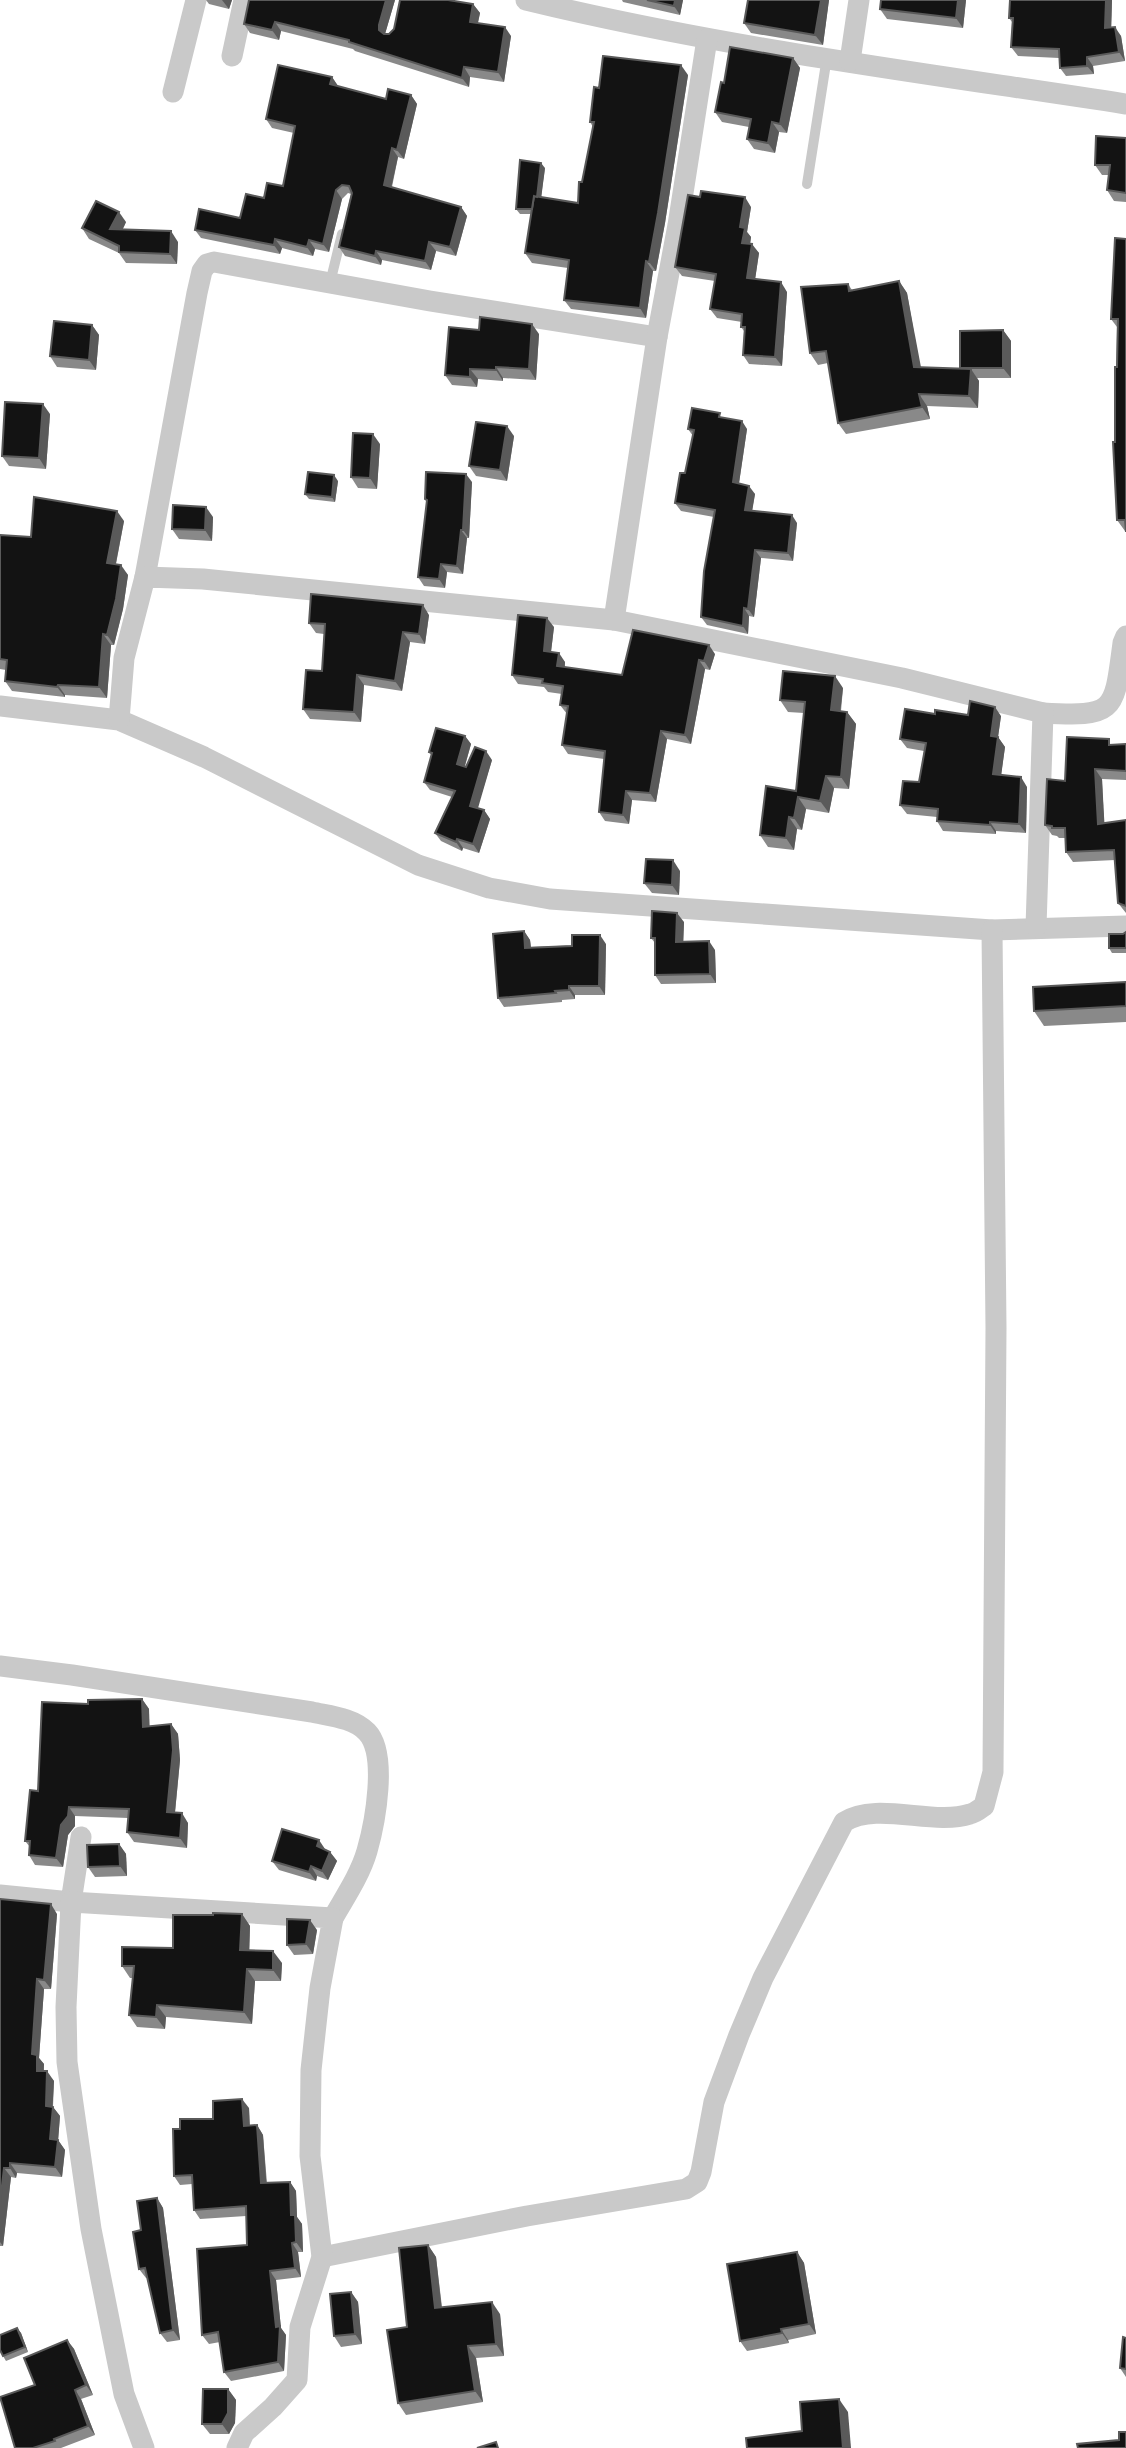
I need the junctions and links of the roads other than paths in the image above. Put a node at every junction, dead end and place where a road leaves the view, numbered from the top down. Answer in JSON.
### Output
{"nodes":[{"id":1,"x":195,"y":0,"type":"edge"},
{"id":2,"x":244,"y":0,"type":"edge"},
{"id":3,"x":526,"y":0,"type":"edge"},
{"id":4,"x":859,"y":0,"type":"edge"},
{"id":5,"x":708,"y":39,"type":"junction"},
{"id":6,"x":232,"y":56,"type":"dead end"},
{"id":7,"x":827,"y":57,"type":"junction"},
{"id":8,"x":850,"y":61,"type":"junction"},
{"id":9,"x":173,"y":92,"type":"dead end"},
{"id":10,"x":1126,"y":104,"type":"edge"},
{"id":11,"x":807,"y":184,"type":"dead end"},
{"id":12,"x":345,"y":224,"type":"edge"},
{"id":13,"x":330,"y":283,"type":"junction"},
{"id":14,"x":657,"y":337,"type":"junction"},
{"id":15,"x":145,"y":577,"type":"junction"},
{"id":16,"x":614,"y":620,"type":"junction"},
{"id":17,"x":1126,"y":636,"type":"edge"},
{"id":18,"x":0,"y":706,"type":"edge"},
{"id":19,"x":1043,"y":712,"type":"junction"},
{"id":20,"x":119,"y":720,"type":"junction"},
{"id":21,"x":1126,"y":926,"type":"edge"},
{"id":22,"x":1035,"y":927,"type":"junction"},
{"id":23,"x":992,"y":930,"type":"junction"},
{"id":24,"x":0,"y":1667,"type":"edge"},
{"id":25,"x":80,"y":1837,"type":"dead end"},
{"id":26,"x":0,"y":1895,"type":"edge"},
{"id":27,"x":71,"y":1902,"type":"junction"},
{"id":28,"x":333,"y":1918,"type":"junction"},
{"id":29,"x":322,"y":2257,"type":"junction"},
{"id":30,"x":144,"y":2448,"type":"edge"},
{"id":31,"x":237,"y":2448,"type":"edge"}],
"edges":[{"from":1,"to":9,"type":"street"},
{"from":2,"to":6,"type":"street"},
{"from":3,"to":5,"type":"street"},
{"from":4,"to":8,"type":"street"},
{"from":5,"to":7,"type":"street"},
{"from":5,"to":14,"type":"street"},
{"from":7,"to":8,"type":"street"},
{"from":7,"to":11,"type":"lane"},
{"from":8,"to":10,"type":"street"},
{"from":12,"to":13,"type":"lane"},
{"from":13,"to":14,"type":"street"},
{"from":13,"to":15,"type":"street"},
{"from":14,"to":16,"type":"street"},
{"from":15,"to":16,"type":"street"},
{"from":15,"to":20,"type":"street"},
{"from":16,"to":19,"type":"street"},
{"from":17,"to":19,"type":"street"},
{"from":18,"to":20,"type":"street"},
{"from":19,"to":22,"type":"street"},
{"from":20,"to":23,"type":"street"},
{"from":21,"to":22,"type":"street"},
{"from":22,"to":23,"type":"street"},
{"from":23,"to":29,"type":"street"},
{"from":24,"to":28,"type":"street"},
{"from":25,"to":27,"type":"street"},
{"from":26,"to":27,"type":"street"},
{"from":27,"to":28,"type":"street"},
{"from":27,"to":30,"type":"street"},
{"from":28,"to":29,"type":"street"},
{"from":29,"to":31,"type":"street"}]}
